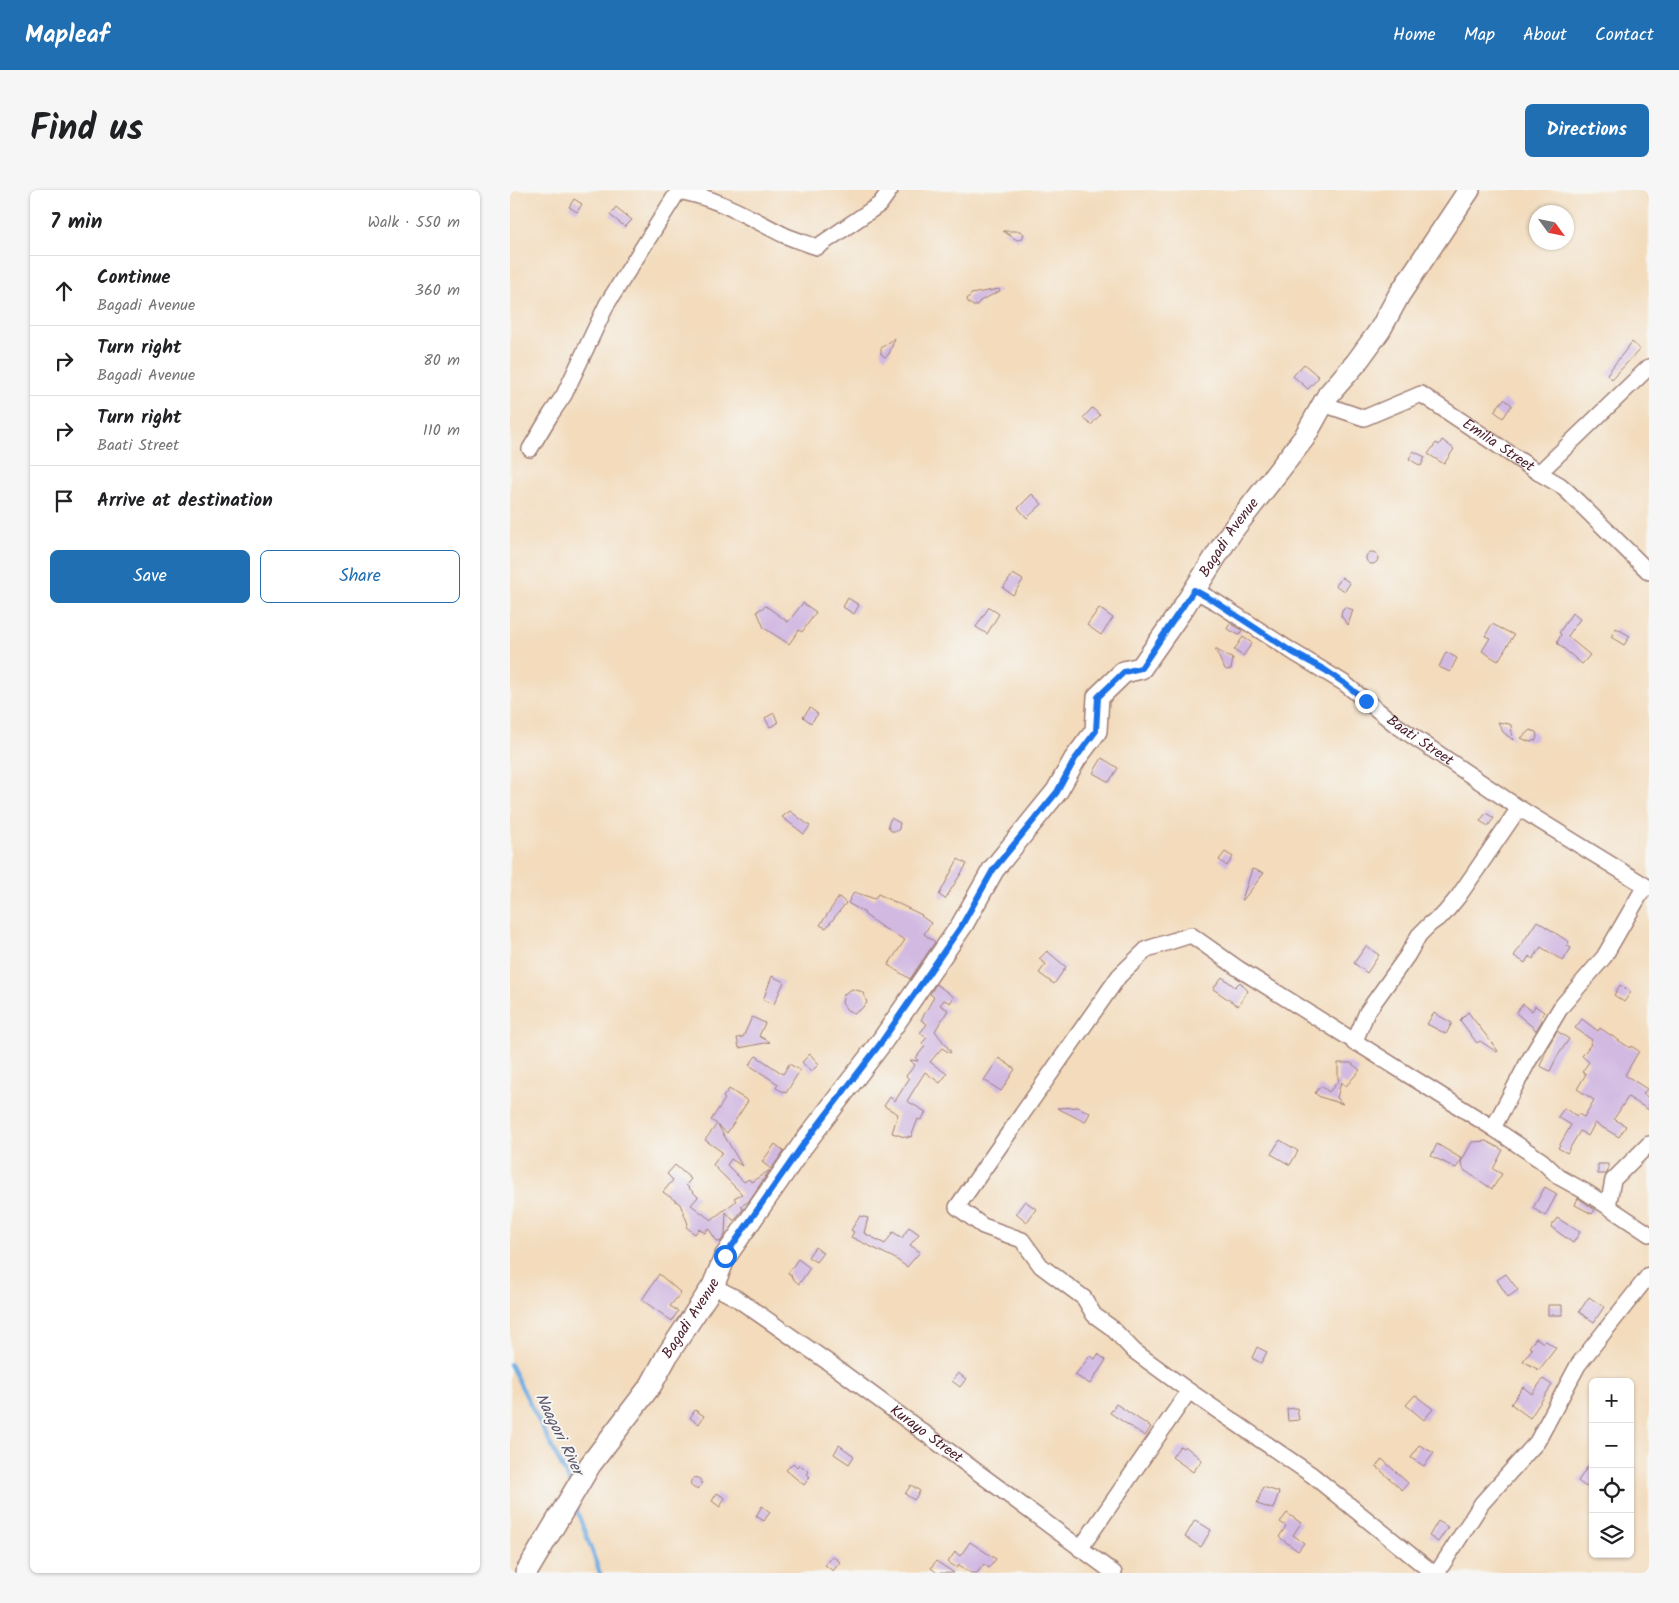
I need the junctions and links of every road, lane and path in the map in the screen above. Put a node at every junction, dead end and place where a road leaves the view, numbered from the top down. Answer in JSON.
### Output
{"nodes":[{"id":1,"x":890,"y":190,"type":"edge"},
{"id":2,"x":1469,"y":190,"type":"edge"},
{"id":3,"x":678,"y":191,"type":"edge"},
{"id":4,"x":1649,"y":367,"type":"edge"},
{"id":5,"x":1323,"y":404,"type":"junction"},
{"id":6,"x":530,"y":450,"type":"dead end"},
{"id":7,"x":1539,"y":473,"type":"junction"},
{"id":8,"x":1649,"y":572,"type":"edge"},
{"id":9,"x":1194,"y":590,"type":"junction"},
{"id":10,"x":1519,"y":808,"type":"junction"},
{"id":11,"x":1647,"y":887,"type":"edge"},
{"id":12,"x":1354,"y":1043,"type":"junction"},
{"id":13,"x":1493,"y":1128,"type":"junction"},
{"id":14,"x":1649,"y":1144,"type":"edge"},
{"id":15,"x":1608,"y":1206,"type":"junction"},
{"id":16,"x":1649,"y":1234,"type":"edge"},
{"id":17,"x":1649,"y":1275,"type":"edge"},
{"id":18,"x":713,"y":1286,"type":"junction"},
{"id":19,"x":1190,"y":1391,"type":"junction"},
{"id":20,"x":1080,"y":1549,"type":"junction"},
{"id":21,"x":526,"y":1573,"type":"edge"},
{"id":22,"x":1114,"y":1573,"type":"edge"},
{"id":23,"x":1434,"y":1573,"type":"edge"},
{"id":24,"x":1437,"y":1573,"type":"edge"}],
"edges":[{"from":1,"to":3,"type":"street"},
{"from":2,"to":5,"type":"street","name":"Bagadi Avenue"},
{"from":3,"to":6,"type":"street"},
{"from":4,"to":7,"type":"street"},
{"from":5,"to":7,"type":"street","name":"Emilia Street"},
{"from":5,"to":9,"type":"street","name":"Bagadi Avenue"},
{"from":7,"to":8,"type":"street","name":"Emilia Street"},
{"from":9,"to":10,"type":"street","name":"Baati Street"},
{"from":9,"to":18,"type":"street","name":"Bagadi Avenue"},
{"from":10,"to":11,"type":"street","name":"Baati Street"},
{"from":10,"to":12,"type":"street"},
{"from":11,"to":13,"type":"street"},
{"from":12,"to":13,"type":"street"},
{"from":12,"to":19,"type":"street"},
{"from":13,"to":15,"type":"street"},
{"from":14,"to":15,"type":"street"},
{"from":15,"to":16,"type":"street"},
{"from":17,"to":24,"type":"street"},
{"from":18,"to":20,"type":"street","name":"Kurayo Street"},
{"from":18,"to":21,"type":"street","name":"Bagadi Avenue"},
{"from":19,"to":20,"type":"street"},
{"from":19,"to":23,"type":"street"},
{"from":20,"to":22,"type":"street","name":"Kurayo Street"}]}
